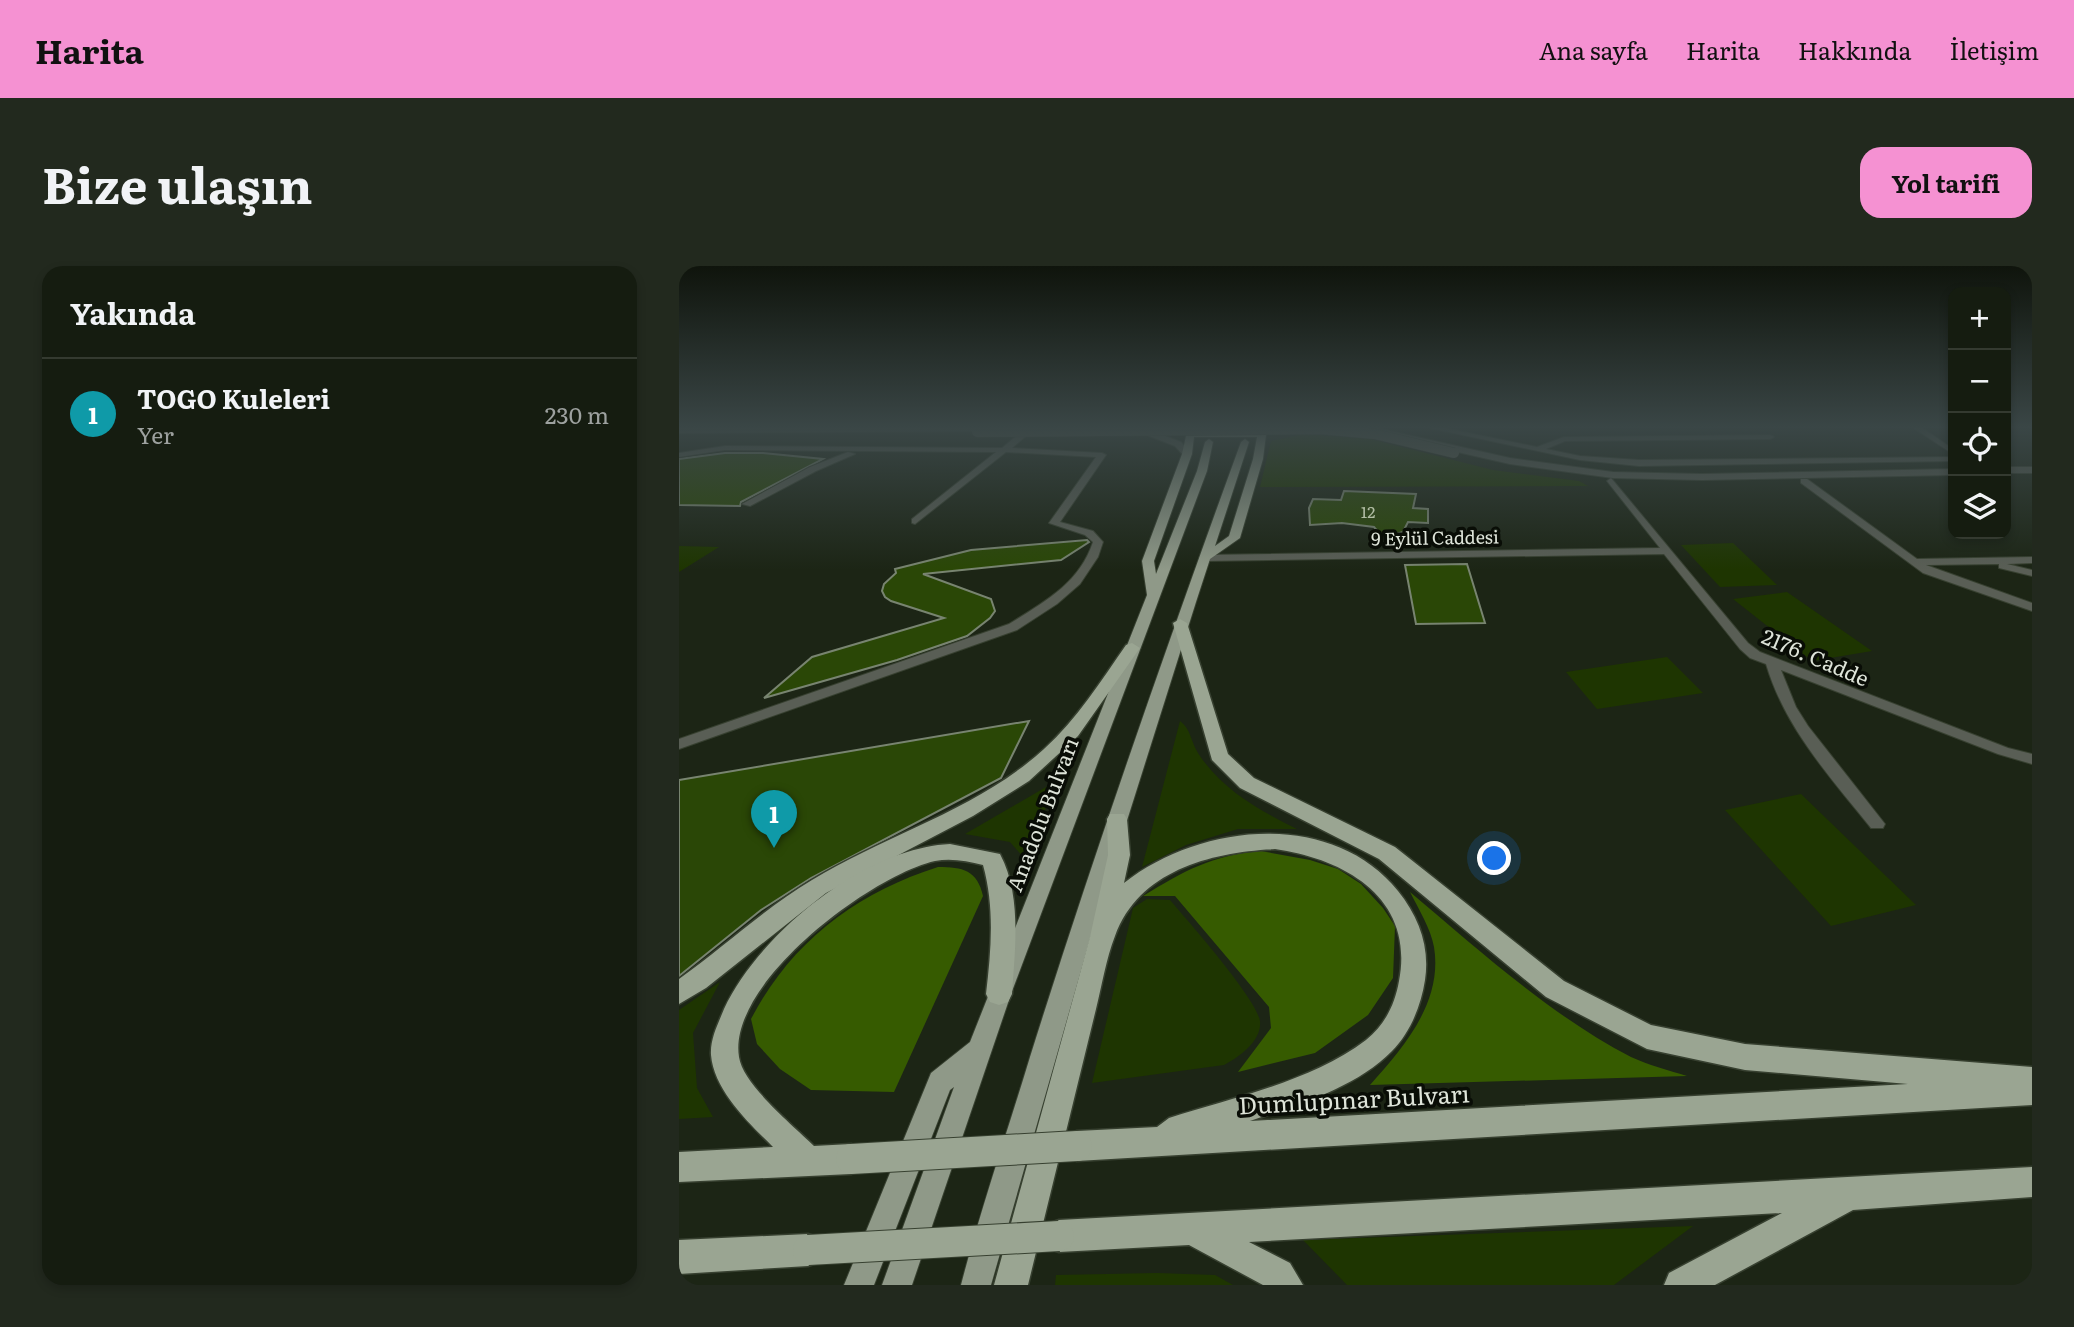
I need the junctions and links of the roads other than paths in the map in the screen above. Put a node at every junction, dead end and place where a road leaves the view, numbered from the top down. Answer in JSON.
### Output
{"nodes":[{"id":1,"x":803,"y":475,"type":"edge"},
{"id":2,"x":971,"y":475,"type":"edge"},
{"id":3,"x":1088,"y":475,"type":"edge"},
{"id":4,"x":1180,"y":475,"type":"edge"},
{"id":5,"x":1201,"y":475,"type":"edge"},
{"id":6,"x":1233,"y":475,"type":"edge"},
{"id":7,"x":1252,"y":475,"type":"edge"},
{"id":8,"x":1553,"y":475,"type":"edge"},
{"id":9,"x":1609,"y":475,"type":"edge"},
{"id":10,"x":1700,"y":475,"type":"edge"},
{"id":11,"x":1790,"y":475,"type":"edge"},
{"id":12,"x":1724,"y":476,"type":"joint"},
{"id":13,"x":2032,"y":476,"type":"edge"},
{"id":14,"x":1702,"y":477,"type":"junction"},
{"id":15,"x":2011,"y":477,"type":"edge"},
{"id":16,"x":1948,"y":478,"type":"edge"},
{"id":17,"x":1611,"y":481,"type":"junction"},
{"id":18,"x":1804,"y":481,"type":"junction"},
{"id":19,"x":747,"y":505,"type":"dead end"},
{"id":20,"x":915,"y":521,"type":"dead end"},
{"id":21,"x":1667,"y":551,"type":"junction"},
{"id":22,"x":1204,"y":558,"type":"junction"},
{"id":23,"x":1980,"y":560,"type":"junction"},
{"id":24,"x":2032,"y":560,"type":"edge"},
{"id":25,"x":1914,"y":562,"type":"junction"},
{"id":26,"x":2032,"y":573,"type":"edge"},
{"id":27,"x":1153,"y":597,"type":"junction"},
{"id":28,"x":2032,"y":607,"type":"edge"},
{"id":29,"x":1180,"y":623,"type":"junction"},
{"id":30,"x":1132,"y":648,"type":"junction"},
{"id":31,"x":1772,"y":662,"type":"junction"},
{"id":32,"x":679,"y":744,"type":"edge"},
{"id":33,"x":2032,"y":759,"type":"edge"},
{"id":34,"x":1117,"y":820,"type":"junction"},
{"id":35,"x":1877,"y":824,"type":"dead end"},
{"id":36,"x":1102,"y":937,"type":"junction"},
{"id":37,"x":679,"y":993,"type":"edge"},
{"id":38,"x":999,"y":994,"type":"junction"},
{"id":39,"x":980,"y":1049,"type":"junction"},
{"id":40,"x":2032,"y":1081,"type":"edge"},
{"id":41,"x":2032,"y":1091,"type":"edge"},
{"id":42,"x":1145,"y":1141,"type":"junction"},
{"id":43,"x":807,"y":1160,"type":"junction"},
{"id":44,"x":679,"y":1167,"type":"edge"},
{"id":45,"x":2032,"y":1182,"type":"edge"},
{"id":46,"x":1851,"y":1194,"type":"junction"},
{"id":47,"x":1191,"y":1229,"type":"junction"},
{"id":48,"x":679,"y":1257,"type":"edge"},
{"id":49,"x":859,"y":1285,"type":"edge"},
{"id":50,"x":897,"y":1285,"type":"edge"},
{"id":51,"x":976,"y":1285,"type":"edge"},
{"id":52,"x":1011,"y":1285,"type":"edge"},
{"id":53,"x":1286,"y":1285,"type":"edge"},
{"id":54,"x":1681,"y":1285,"type":"edge"}],
"edges":[{"from":1,"to":19,"type":"street"},
{"from":2,"to":20,"type":"street"},
{"from":3,"to":32,"type":"street"},
{"from":4,"to":27,"type":"main road"},
{"from":5,"to":27,"type":"main road","name":"Anadolu Bulvarı"},
{"from":6,"to":22,"type":"main road"},
{"from":7,"to":22,"type":"main road"},
{"from":8,"to":17,"type":"street"},
{"from":9,"to":14,"type":"street"},
{"from":10,"to":14,"type":"street"},
{"from":11,"to":12,"type":"street"},
{"from":12,"to":14,"type":"street"},
{"from":13,"to":15,"type":"street"},
{"from":16,"to":18,"type":"street"},
{"from":17,"to":18,"type":"street"},
{"from":17,"to":21,"type":"street","name":"2176. Cadde"},
{"from":18,"to":25,"type":"street"},
{"from":21,"to":22,"type":"street","name":"9 Eylül Caddesi"},
{"from":21,"to":31,"type":"street","name":"2176. Cadde"},
{"from":22,"to":29,"type":"main road"},
{"from":23,"to":24,"type":"street"},
{"from":23,"to":25,"type":"street"},
{"from":23,"to":26,"type":"street"},
{"from":25,"to":28,"type":"street"},
{"from":27,"to":30,"type":"main road","name":"Anadolu Bulvarı"},
{"from":29,"to":34,"type":"main road"},
{"from":29,"to":40,"type":"highway"},
{"from":30,"to":37,"type":"highway"},
{"from":30,"to":38,"type":"main road","name":"Anadolu Bulvarı"},
{"from":31,"to":33,"type":"street","name":"2176. Cadde"},
{"from":31,"to":35,"type":"street"},
{"from":34,"to":36,"type":"highway"},
{"from":34,"to":51,"type":"main road"},
{"from":36,"to":42,"type":"highway"},
{"from":36,"to":52,"type":"highway"},
{"from":38,"to":39,"type":"main road","name":"Anadolu Bulvarı"},
{"from":38,"to":43,"type":"highway"},
{"from":39,"to":49,"type":"main road"},
{"from":39,"to":50,"type":"main road","name":"Anadolu Bulvarı"},
{"from":41,"to":42,"type":"highway","name":"Dumlupınar Bulvarı"},
{"from":42,"to":43,"type":"highway","name":"Dumlupınar Bulvarı","bridge":true},
{"from":43,"to":44,"type":"highway","name":"Dumlupınar Bulvarı"},
{"from":45,"to":46,"type":"highway"},
{"from":46,"to":47,"type":"highway"},
{"from":46,"to":54,"type":"highway"},
{"from":47,"to":48,"type":"highway","bridge":true},
{"from":47,"to":53,"type":"highway"}]}
